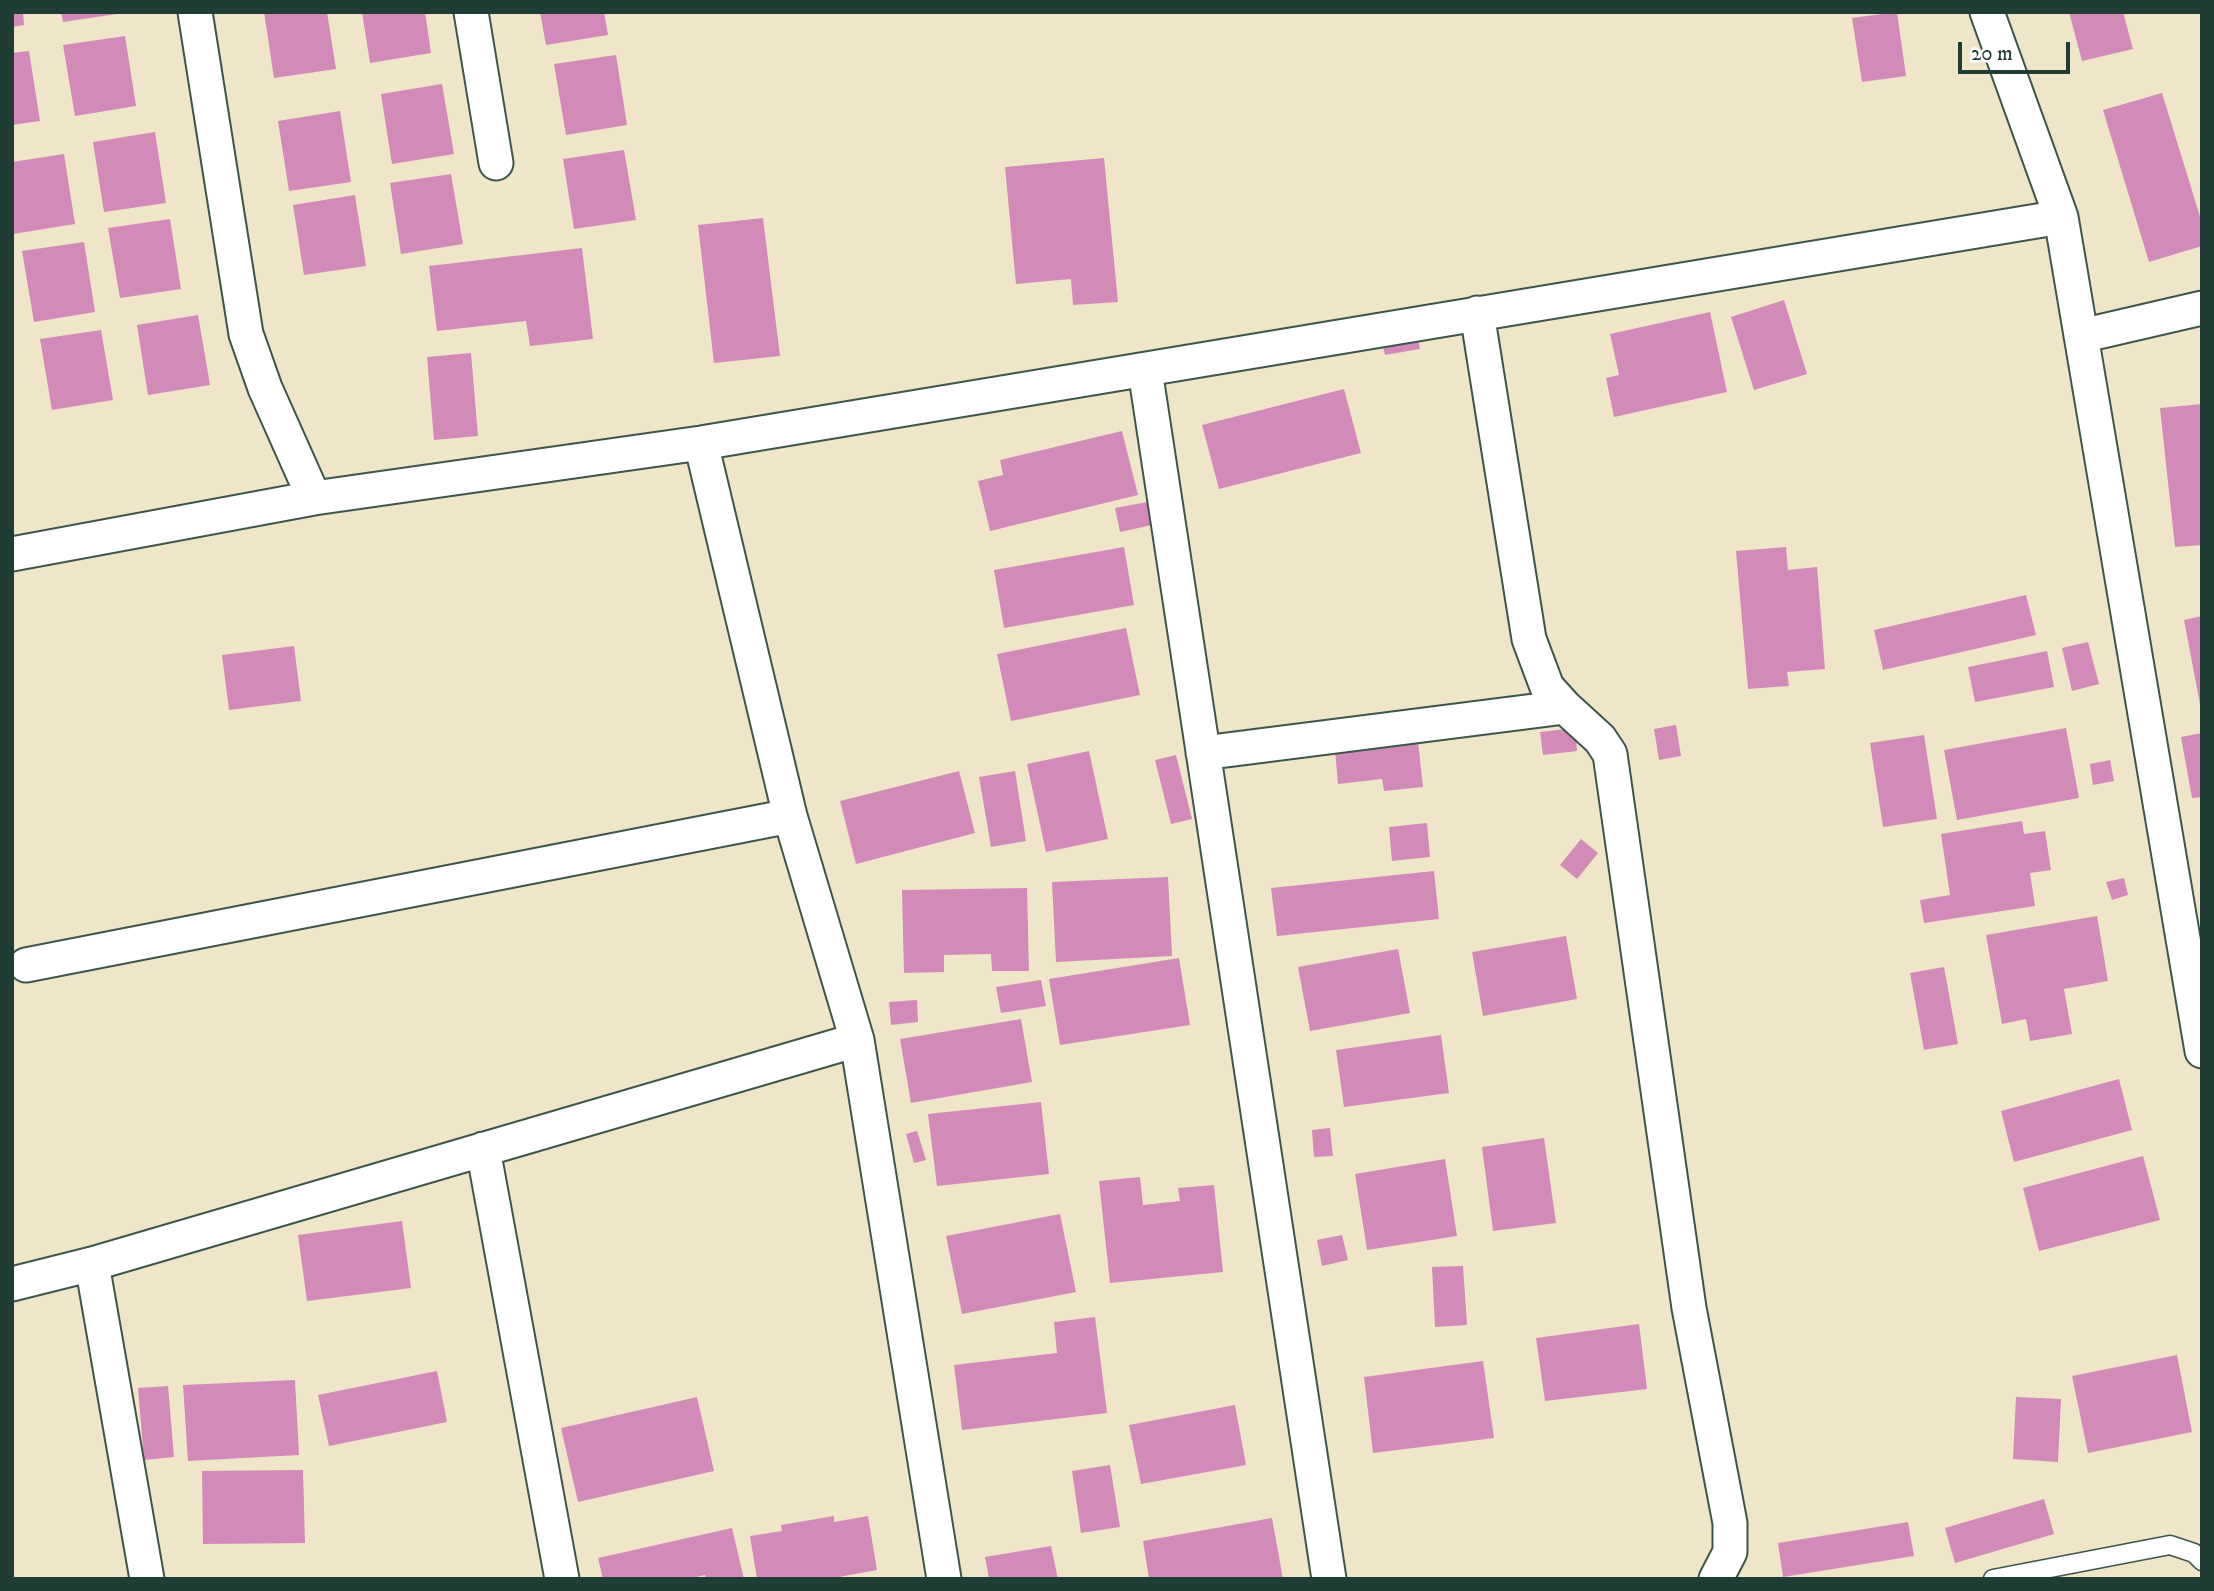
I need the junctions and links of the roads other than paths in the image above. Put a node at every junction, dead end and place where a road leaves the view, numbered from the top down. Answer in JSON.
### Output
{"nodes":[{"id":1,"x":195,"y":12,"type":"edge"},
{"id":2,"x":471,"y":12,"type":"edge"},
{"id":3,"x":1987,"y":12,"type":"edge"},
{"id":4,"x":496,"y":163,"type":"dead end"},
{"id":5,"x":2061,"y":217,"type":"junction"},
{"id":6,"x":2202,"y":308,"type":"edge"},
{"id":7,"x":1477,"y":313,"type":"junction"},
{"id":8,"x":2081,"y":336,"type":"junction"},
{"id":9,"x":1145,"y":370,"type":"junction"},
{"id":10,"x":701,"y":443,"type":"junction"},
{"id":11,"x":314,"y":498,"type":"junction"},
{"id":12,"x":12,"y":554,"type":"edge"},
{"id":13,"x":1565,"y":707,"type":"junction"},
{"id":14,"x":1203,"y":753,"type":"junction"},
{"id":15,"x":790,"y":816,"type":"junction"},
{"id":16,"x":26,"y":965,"type":"dead end"},
{"id":17,"x":858,"y":1040,"type":"junction"},
{"id":18,"x":2202,"y":1051,"type":"edge"},
{"id":19,"x":483,"y":1149,"type":"junction"},
{"id":20,"x":92,"y":1264,"type":"junction"},
{"id":21,"x":12,"y":1284,"type":"edge"},
{"id":22,"x":2202,"y":1561,"type":"edge"},
{"id":23,"x":147,"y":1579,"type":"edge"},
{"id":24,"x":562,"y":1579,"type":"edge"},
{"id":25,"x":944,"y":1579,"type":"edge"},
{"id":26,"x":1329,"y":1579,"type":"edge"},
{"id":27,"x":1716,"y":1579,"type":"edge"},
{"id":28,"x":1993,"y":1579,"type":"edge"}],
"edges":[{"from":1,"to":11,"type":"street"},
{"from":2,"to":4,"type":"street"},
{"from":3,"to":5,"type":"street"},
{"from":5,"to":7,"type":"street"},
{"from":5,"to":8,"type":"street"},
{"from":6,"to":8,"type":"street"},
{"from":7,"to":9,"type":"street"},
{"from":7,"to":13,"type":"street"},
{"from":8,"to":18,"type":"street"},
{"from":9,"to":10,"type":"street"},
{"from":9,"to":14,"type":"street"},
{"from":10,"to":11,"type":"street"},
{"from":10,"to":15,"type":"street"},
{"from":11,"to":12,"type":"street"},
{"from":13,"to":14,"type":"street"},
{"from":13,"to":27,"type":"street"},
{"from":14,"to":26,"type":"street"},
{"from":15,"to":16,"type":"street"},
{"from":15,"to":17,"type":"street"},
{"from":17,"to":19,"type":"street"},
{"from":17,"to":25,"type":"street"},
{"from":19,"to":20,"type":"street"},
{"from":19,"to":24,"type":"street"},
{"from":20,"to":21,"type":"street"},
{"from":20,"to":23,"type":"street"},
{"from":22,"to":28,"type":"lane"}]}
